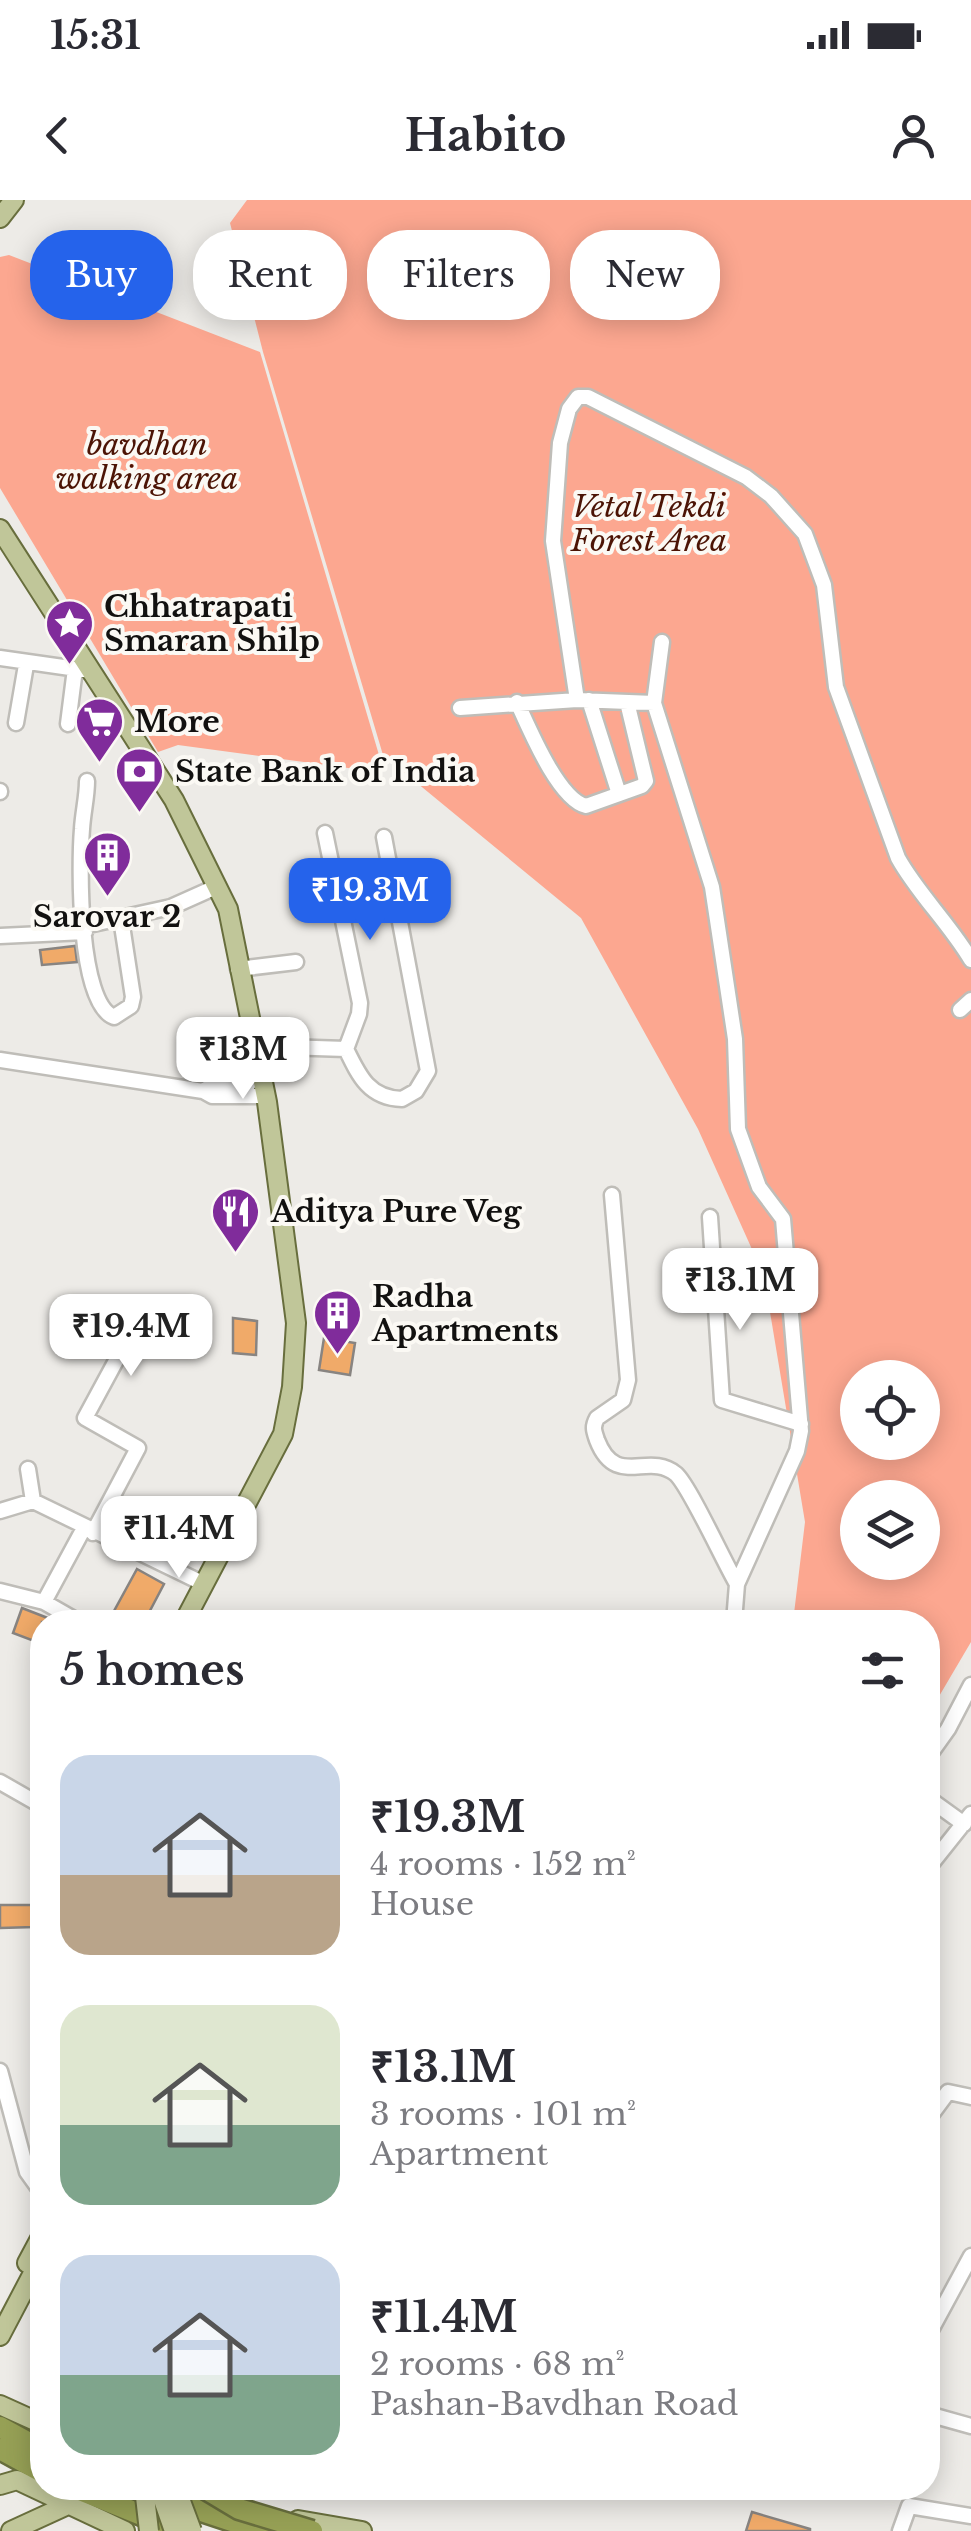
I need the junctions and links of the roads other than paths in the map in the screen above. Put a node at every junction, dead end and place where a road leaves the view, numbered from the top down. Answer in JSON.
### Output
{"nodes":[{"id":1,"x":6,"y":200,"type":"edge"},
{"id":2,"x":14,"y":200,"type":"edge"},
{"id":3,"x":0,"y":207,"type":"edge"},
{"id":4,"x":0,"y":218,"type":"edge"},
{"id":5,"x":0,"y":529,"type":"edge"},
{"id":6,"x":662,"y":642,"type":"dead end"},
{"id":7,"x":0,"y":658,"type":"edge"},
{"id":8,"x":26,"y":665,"type":"junction"},
{"id":9,"x":83,"y":670,"type":"junction"},
{"id":10,"x":583,"y":700,"type":"junction"},
{"id":11,"x":516,"y":702,"type":"junction"},
{"id":12,"x":627,"y":702,"type":"junction"},
{"id":13,"x":654,"y":703,"type":"junction"},
{"id":14,"x":460,"y":708,"type":"dead end"},
{"id":15,"x":16,"y":723,"type":"dead end"},
{"id":16,"x":68,"y":724,"type":"dead end"},
{"id":17,"x":86,"y":781,"type":"dead end"},
{"id":18,"x":619,"y":794,"type":"junction"},
{"id":19,"x":324,"y":833,"type":"dead end"},
{"id":20,"x":384,"y":837,"type":"dead end"},
{"id":21,"x":218,"y":886,"type":"junction"},
{"id":22,"x":121,"y":919,"type":"junction"},
{"id":23,"x":84,"y":929,"type":"junction"},
{"id":24,"x":0,"y":936,"type":"edge"},
{"id":25,"x":971,"y":960,"type":"edge"},
{"id":26,"x":296,"y":962,"type":"dead end"},
{"id":27,"x":238,"y":969,"type":"junction"},
{"id":28,"x":254,"y":1046,"type":"junction"},
{"id":29,"x":346,"y":1048,"type":"junction"},
{"id":30,"x":0,"y":1060,"type":"edge"},
{"id":31,"x":259,"y":1069,"type":"junction"},
{"id":32,"x":203,"y":1091,"type":"junction"},
{"id":33,"x":266,"y":1096,"type":"junction"},
{"id":34,"x":612,"y":1194,"type":"dead end"},
{"id":35,"x":710,"y":1217,"type":"dead end"},
{"id":36,"x":138,"y":1320,"type":"dead end"},
{"id":37,"x":801,"y":1424,"type":"junction"},
{"id":38,"x":28,"y":1469,"type":"dead end"},
{"id":39,"x":33,"y":1501,"type":"junction"},
{"id":40,"x":0,"y":1510,"type":"edge"},
{"id":41,"x":89,"y":1530,"type":"junction"},
{"id":42,"x":218,"y":1554,"type":"junction"},
{"id":43,"x":196,"y":1580,"type":"junction"},
{"id":44,"x":736,"y":1584,"type":"junction"},
{"id":45,"x":1,"y":1589,"type":"edge"},
{"id":46,"x":44,"y":1602,"type":"junction"},
{"id":47,"x":58,"y":1610,"type":"edge"},
{"id":48,"x":180,"y":1610,"type":"edge"},
{"id":49,"x":190,"y":1610,"type":"edge"},
{"id":50,"x":735,"y":1610,"type":"edge"},
{"id":51,"x":971,"y":1685,"type":"edge"},
{"id":52,"x":940,"y":1740,"type":"edge"},
{"id":53,"x":0,"y":1782,"type":"edge"},
{"id":54,"x":30,"y":1799,"type":"edge"},
{"id":55,"x":940,"y":1804,"type":"edge"},
{"id":56,"x":968,"y":1819,"type":"edge"},
{"id":57,"x":940,"y":1853,"type":"edge"},
{"id":58,"x":0,"y":2071,"type":"edge"},
{"id":59,"x":971,"y":2097,"type":"edge"},
{"id":60,"x":940,"y":2103,"type":"edge"},
{"id":61,"x":30,"y":2176,"type":"edge"},
{"id":62,"x":971,"y":2256,"type":"edge"},
{"id":63,"x":30,"y":2257,"type":"edge"},
{"id":64,"x":30,"y":2279,"type":"edge"},
{"id":65,"x":0,"y":2312,"type":"edge"},
{"id":66,"x":940,"y":2313,"type":"edge"},
{"id":67,"x":0,"y":2336,"type":"edge"},
{"id":68,"x":0,"y":2405,"type":"edge"},
{"id":69,"x":940,"y":2417,"type":"edge"},
{"id":70,"x":0,"y":2418,"type":"edge"},
{"id":71,"x":30,"y":2419,"type":"edge"},
{"id":72,"x":971,"y":2426,"type":"edge"},
{"id":73,"x":0,"y":2427,"type":"edge"},
{"id":74,"x":30,"y":2434,"type":"edge"},
{"id":75,"x":30,"y":2443,"type":"edge"},
{"id":76,"x":0,"y":2449,"type":"edge"},
{"id":77,"x":30,"y":2465,"type":"edge"},
{"id":78,"x":0,"y":2471,"type":"edge"},
{"id":79,"x":9,"y":2483,"type":"edge"},
{"id":80,"x":66,"y":2500,"type":"edge"},
{"id":81,"x":81,"y":2500,"type":"edge"},
{"id":82,"x":88,"y":2500,"type":"edge"},
{"id":83,"x":145,"y":2500,"type":"edge"},
{"id":84,"x":153,"y":2500,"type":"edge"},
{"id":85,"x":175,"y":2500,"type":"edge"},
{"id":86,"x":180,"y":2500,"type":"edge"},
{"id":87,"x":197,"y":2500,"type":"edge"},
{"id":88,"x":224,"y":2500,"type":"edge"},
{"id":89,"x":243,"y":2500,"type":"edge"},
{"id":90,"x":971,"y":2516,"type":"edge"},
{"id":91,"x":278,"y":2517,"type":"junction"},
{"id":92,"x":11,"y":2531,"type":"edge"},
{"id":93,"x":125,"y":2531,"type":"edge"},
{"id":94,"x":149,"y":2531,"type":"edge"},
{"id":95,"x":178,"y":2531,"type":"edge"},
{"id":96,"x":192,"y":2531,"type":"edge"},
{"id":97,"x":262,"y":2531,"type":"edge"},
{"id":98,"x":312,"y":2531,"type":"edge"},
{"id":99,"x":362,"y":2531,"type":"edge"},
{"id":100,"x":900,"y":2531,"type":"edge"}],
"edges":[{"from":1,"to":3,"type":"main road"},
{"from":2,"to":4,"type":"main road"},
{"from":5,"to":9,"type":"main road"},
{"from":6,"to":13,"type":"street"},
{"from":7,"to":8,"type":"street"},
{"from":8,"to":9,"type":"street"},
{"from":8,"to":15,"type":"street"},
{"from":9,"to":16,"type":"street"},
{"from":9,"to":21,"type":"main road"},
{"from":10,"to":11,"type":"street"},
{"from":10,"to":12,"type":"street"},
{"from":10,"to":18,"type":"street"},
{"from":10,"to":25,"type":"street"},
{"from":11,"to":14,"type":"street"},
{"from":11,"to":18,"type":"street"},
{"from":12,"to":13,"type":"street"},
{"from":12,"to":18,"type":"street"},
{"from":13,"to":37,"type":"street"},
{"from":17,"to":23,"type":"street"},
{"from":19,"to":29,"type":"street"},
{"from":20,"to":29,"type":"street"},
{"from":21,"to":22,"type":"street"},
{"from":21,"to":27,"type":"main road"},
{"from":22,"to":23,"type":"street"},
{"from":22,"to":23,"type":"street"},
{"from":23,"to":24,"type":"street"},
{"from":26,"to":27,"type":"street"},
{"from":27,"to":28,"type":"main road"},
{"from":28,"to":29,"type":"street"},
{"from":28,"to":31,"type":"main road"},
{"from":30,"to":32,"type":"street"},
{"from":31,"to":32,"type":"street"},
{"from":31,"to":33,"type":"main road"},
{"from":32,"to":33,"type":"street"},
{"from":33,"to":42,"type":"main road"},
{"from":34,"to":44,"type":"street"},
{"from":35,"to":37,"type":"street"},
{"from":36,"to":41,"type":"street"},
{"from":37,"to":44,"type":"street"},
{"from":38,"to":39,"type":"street"},
{"from":39,"to":40,"type":"street"},
{"from":39,"to":41,"type":"street"},
{"from":41,"to":43,"type":"street"},
{"from":41,"to":46,"type":"street"},
{"from":42,"to":43,"type":"main road"},
{"from":42,"to":49,"type":"main road"},
{"from":43,"to":48,"type":"main road"},
{"from":44,"to":50,"type":"street"},
{"from":45,"to":46,"type":"street"},
{"from":46,"to":47,"type":"street"},
{"from":51,"to":52,"type":"street"},
{"from":53,"to":54,"type":"street"},
{"from":55,"to":56,"type":"street"},
{"from":56,"to":57,"type":"street"},
{"from":58,"to":61,"type":"street"},
{"from":59,"to":60,"type":"street"},
{"from":62,"to":66,"type":"street"},
{"from":63,"to":65,"type":"main road"},
{"from":64,"to":67,"type":"main road"},
{"from":68,"to":71,"type":"main road"},
{"from":69,"to":72,"type":"street"},
{"from":70,"to":74,"type":"highway"},
{"from":73,"to":75,"type":"highway"},
{"from":76,"to":77,"type":"highway"},
{"from":78,"to":79,"type":"street"},
{"from":80,"to":92,"type":"main road"},
{"from":81,"to":93,"type":"main road"},
{"from":82,"to":95,"type":"highway"},
{"from":83,"to":94,"type":"main road","bridge":true},
{"from":84,"to":95,"type":"main road","bridge":true},
{"from":85,"to":97,"type":"highway"},
{"from":86,"to":96,"type":"main road","bridge":true},
{"from":87,"to":91,"type":"main road"},
{"from":88,"to":98,"type":"highway","bridge":true},
{"from":89,"to":91,"type":"main road"},
{"from":90,"to":100,"type":"street"},
{"from":91,"to":99,"type":"main road"}]}
